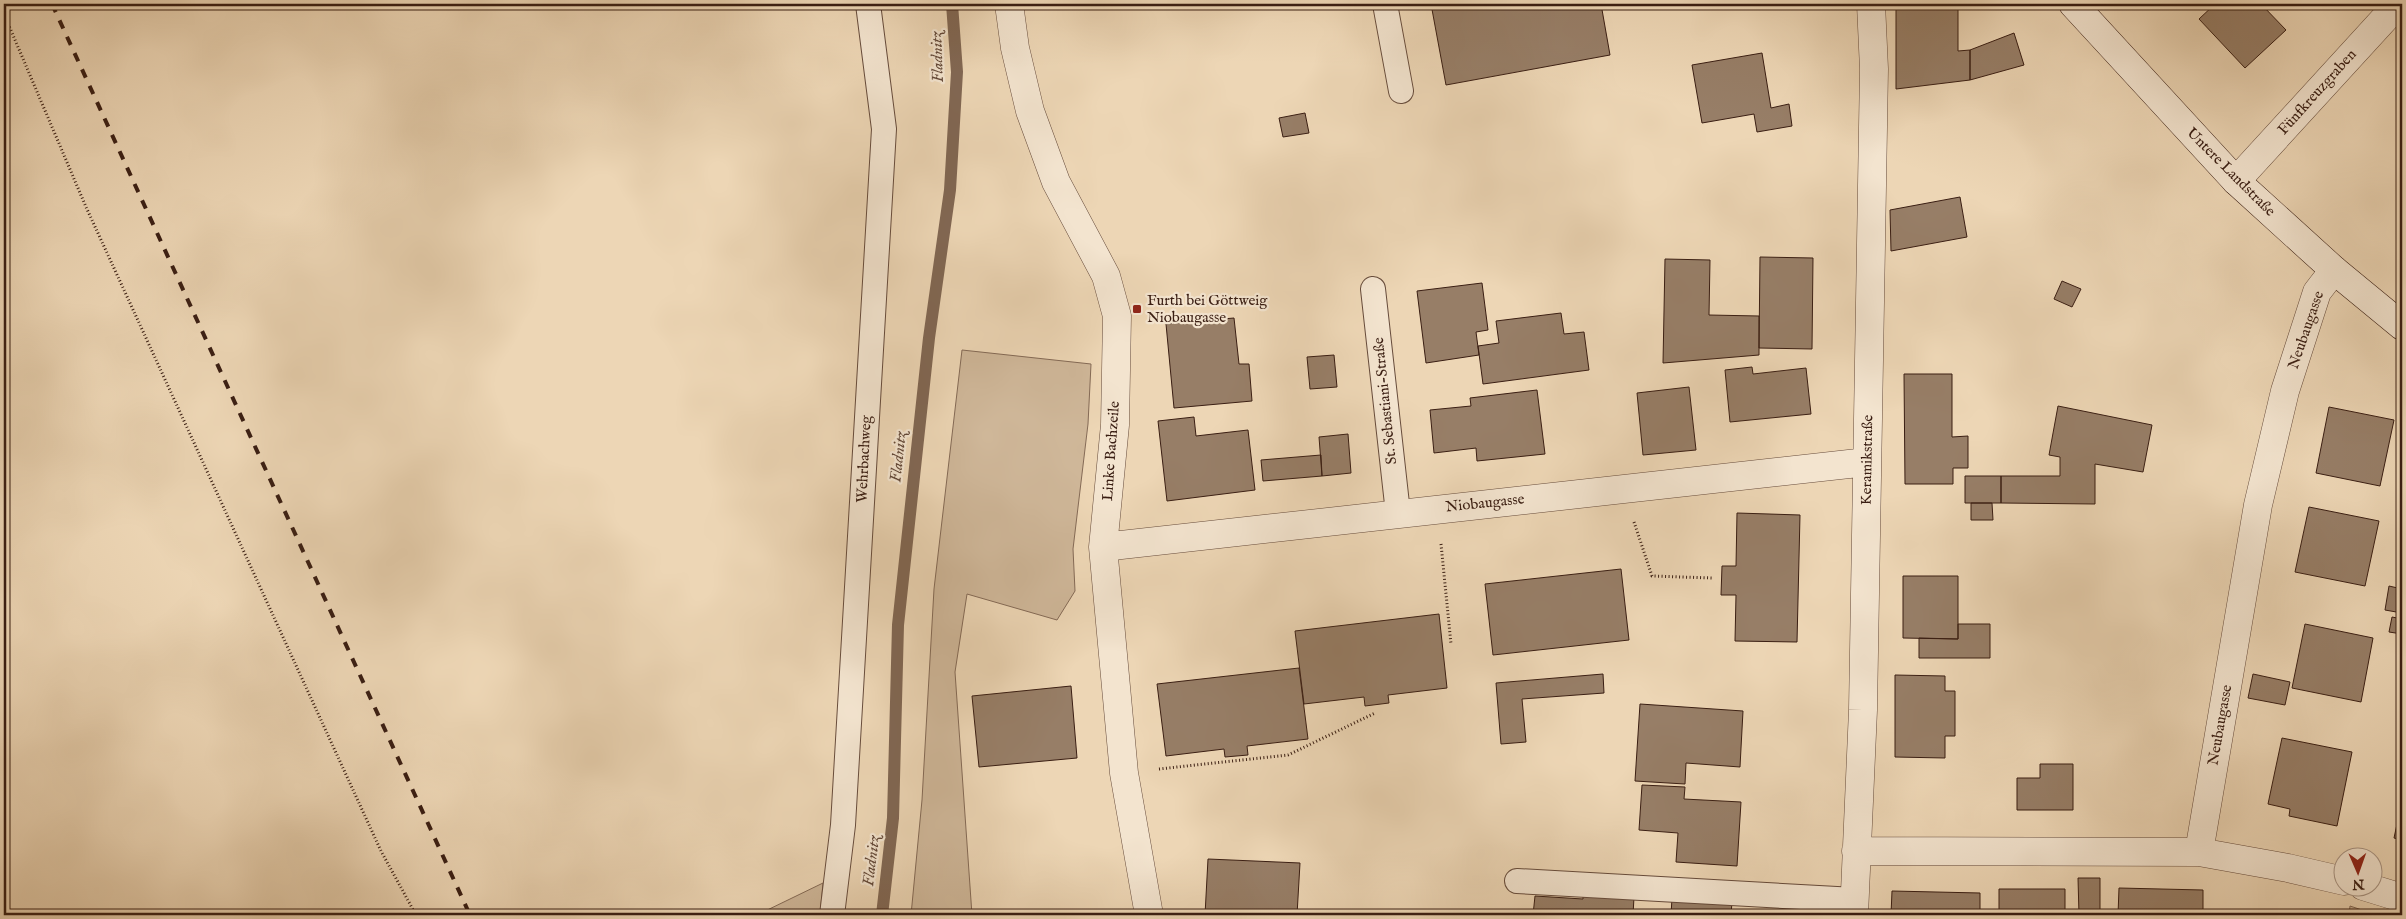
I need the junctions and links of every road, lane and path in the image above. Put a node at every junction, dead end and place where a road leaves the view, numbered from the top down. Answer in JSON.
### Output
{"nodes":[{"id":1,"x":868,"y":4,"type":"edge"},
{"id":2,"x":1009,"y":4,"type":"edge"},
{"id":3,"x":1386,"y":4,"type":"edge"},
{"id":4,"x":1871,"y":4,"type":"edge"},
{"id":5,"x":2073,"y":4,"type":"edge"},
{"id":6,"x":2398,"y":4,"type":"edge"},
{"id":7,"x":4,"y":14,"type":"edge"},
{"id":8,"x":1401,"y":91,"type":"dead end"},
{"id":9,"x":2236,"y":181,"type":"junction"},
{"id":10,"x":2334,"y":270,"type":"junction"},
{"id":11,"x":1373,"y":289,"type":"dead end"},
{"id":12,"x":2402,"y":326,"type":"edge"},
{"id":13,"x":1867,"y":462,"type":"junction"},
{"id":14,"x":1623,"y":488,"type":"junction"},
{"id":15,"x":1437,"y":509,"type":"junction"},
{"id":16,"x":1398,"y":513,"type":"junction"},
{"id":17,"x":1103,"y":547,"type":"junction"},
{"id":18,"x":1712,"y":578,"type":"dead end"},
{"id":19,"x":1451,"y":644,"type":"dead end"},
{"id":20,"x":1375,"y":713,"type":"dead end"},
{"id":21,"x":1124,"y":773,"type":"junction"},
{"id":22,"x":1856,"y":851,"type":"junction"},
{"id":23,"x":2199,"y":852,"type":"junction"},
{"id":24,"x":2334,"y":879,"type":"edge"},
{"id":25,"x":1517,"y":881,"type":"dead end"},
{"id":26,"x":2384,"y":892,"type":"edge"},
{"id":27,"x":2402,"y":898,"type":"edge"},
{"id":28,"x":1855,"y":908,"type":"edge"},
{"id":29,"x":416,"y":915,"type":"edge"},
{"id":30,"x":832,"y":915,"type":"edge"},
{"id":31,"x":1149,"y":915,"type":"edge"}],
"edges":[{"from":1,"to":30,"type":"lane","name":"Wehrbachweg"},
{"from":2,"to":17,"type":"street","name":"Linke Bachzeile"},
{"from":3,"to":8,"type":"lane"},
{"from":4,"to":13,"type":"street","name":"Keramikstraße"},
{"from":5,"to":9,"type":"street","name":"Untere Landstraße"},
{"from":6,"to":9,"type":"street","name":"Fünfkreuzgraben"},
{"from":7,"to":29,"type":"path"},
{"from":9,"to":10,"type":"street","name":"Untere Landstraße"},
{"from":10,"to":12,"type":"street","name":"Untere Landstraße"},
{"from":10,"to":23,"type":"street","name":"Neubaugasse"},
{"from":11,"to":16,"type":"lane","name":"St. Sebastiani-Straße"},
{"from":13,"to":14,"type":"street","name":"Niobaugasse"},
{"from":13,"to":22,"type":"street","name":"Keramikstraße"},
{"from":14,"to":15,"type":"street","name":"Niobaugasse"},
{"from":14,"to":18,"type":"path"},
{"from":15,"to":16,"type":"street","name":"Niobaugasse"},
{"from":15,"to":19,"type":"path"},
{"from":16,"to":17,"type":"street","name":"Niobaugasse"},
{"from":17,"to":21,"type":"street","name":"Linke Bachzeile"},
{"from":20,"to":21,"type":"path"},
{"from":21,"to":31,"type":"street","name":"Linke Bachzeile"},
{"from":22,"to":23,"type":"street"},
{"from":22,"to":28,"type":"street","name":"Keramikstraße"},
{"from":23,"to":24,"type":"street"},
{"from":25,"to":28,"type":"lane"},
{"from":26,"to":27,"type":"street"}]}
